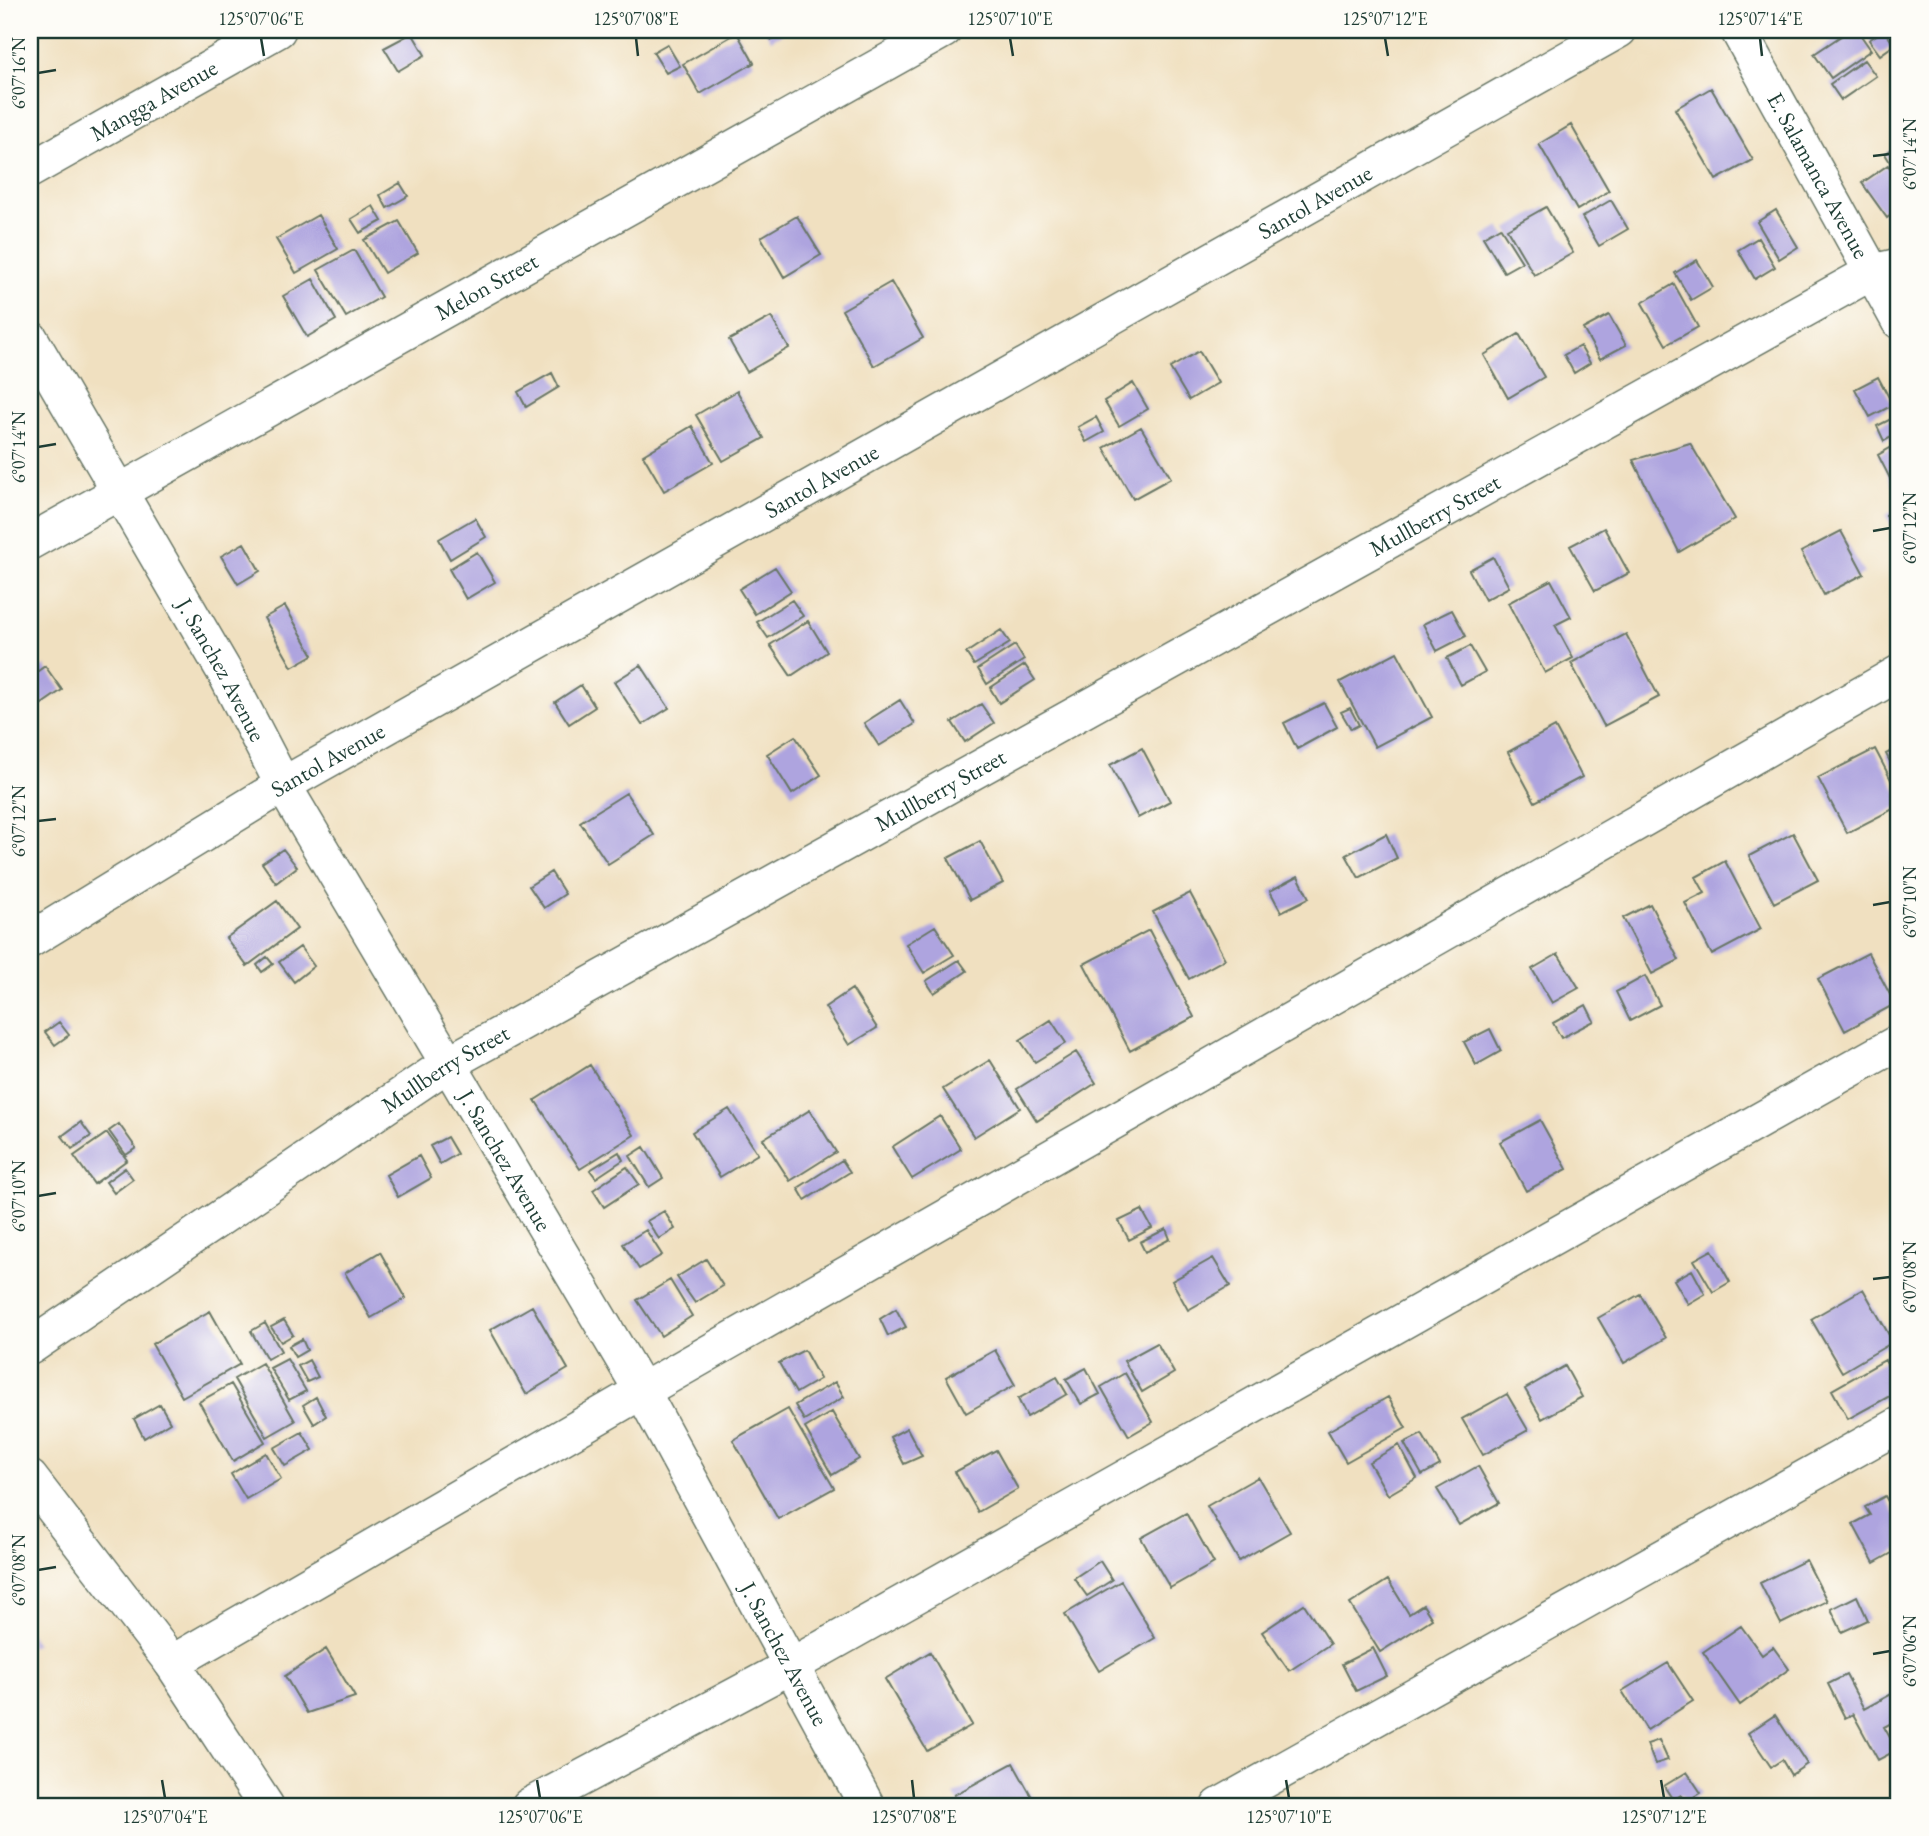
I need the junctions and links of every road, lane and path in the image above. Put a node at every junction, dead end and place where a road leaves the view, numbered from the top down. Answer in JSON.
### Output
{"nodes":[{"id":1,"x":278,"y":30,"type":"edge"},
{"id":2,"x":944,"y":30,"type":"edge"},
{"id":3,"x":1619,"y":30,"type":"edge"},
{"id":4,"x":1738,"y":30,"type":"edge"},
{"id":5,"x":30,"y":170,"type":"edge"},
{"id":6,"x":1886,"y":269,"type":"edge"},
{"id":7,"x":1899,"y":321,"type":"edge"},
{"id":8,"x":30,"y":338,"type":"edge"},
{"id":9,"x":119,"y":491,"type":"junction"},
{"id":10,"x":30,"y":542,"type":"edge"},
{"id":11,"x":1899,"y":673,"type":"edge"},
{"id":12,"x":283,"y":785,"type":"junction"},
{"id":13,"x":30,"y":940,"type":"edge"},
{"id":14,"x":1899,"y":1042,"type":"edge"},
{"id":15,"x":449,"y":1063,"type":"junction"},
{"id":16,"x":30,"y":1347,"type":"edge"},
{"id":17,"x":642,"y":1391,"type":"junction"},
{"id":18,"x":1899,"y":1425,"type":"edge"},
{"id":19,"x":30,"y":1478,"type":"edge"},
{"id":20,"x":172,"y":1663,"type":"junction"},
{"id":21,"x":789,"y":1667,"type":"junction"},
{"id":22,"x":266,"y":1806,"type":"edge"},
{"id":23,"x":529,"y":1806,"type":"edge"},
{"id":24,"x":867,"y":1806,"type":"edge"},
{"id":25,"x":1219,"y":1806,"type":"edge"}],
"edges":[{"from":1,"to":5,"type":"street","name":"Mangga Avenue"},
{"from":2,"to":9,"type":"street","name":"Melon Street"},
{"from":3,"to":12,"type":"street","name":"Santol Avenue"},
{"from":4,"to":6,"type":"street","name":"E. Salamanca Avenue"},
{"from":6,"to":7,"type":"street","name":"E. Salamanca Avenue"},
{"from":6,"to":15,"type":"street","name":"Mullberry Street"},
{"from":8,"to":9,"type":"street","name":"J. Sanchez Avenue"},
{"from":9,"to":10,"type":"street","name":"Melon Street"},
{"from":9,"to":12,"type":"street","name":"J. Sanchez Avenue"},
{"from":11,"to":17,"type":"street"},
{"from":12,"to":13,"type":"street","name":"Santol Avenue"},
{"from":12,"to":15,"type":"street","name":"J. Sanchez Avenue"},
{"from":14,"to":21,"type":"street"},
{"from":15,"to":16,"type":"street","name":"Mullberry Street"},
{"from":15,"to":17,"type":"street","name":"J. Sanchez Avenue"},
{"from":17,"to":20,"type":"street"},
{"from":17,"to":21,"type":"street","name":"J. Sanchez Avenue"},
{"from":18,"to":25,"type":"street"},
{"from":19,"to":20,"type":"street"},
{"from":20,"to":22,"type":"street"},
{"from":21,"to":23,"type":"street"},
{"from":21,"to":24,"type":"street","name":"J. Sanchez Avenue"}]}
